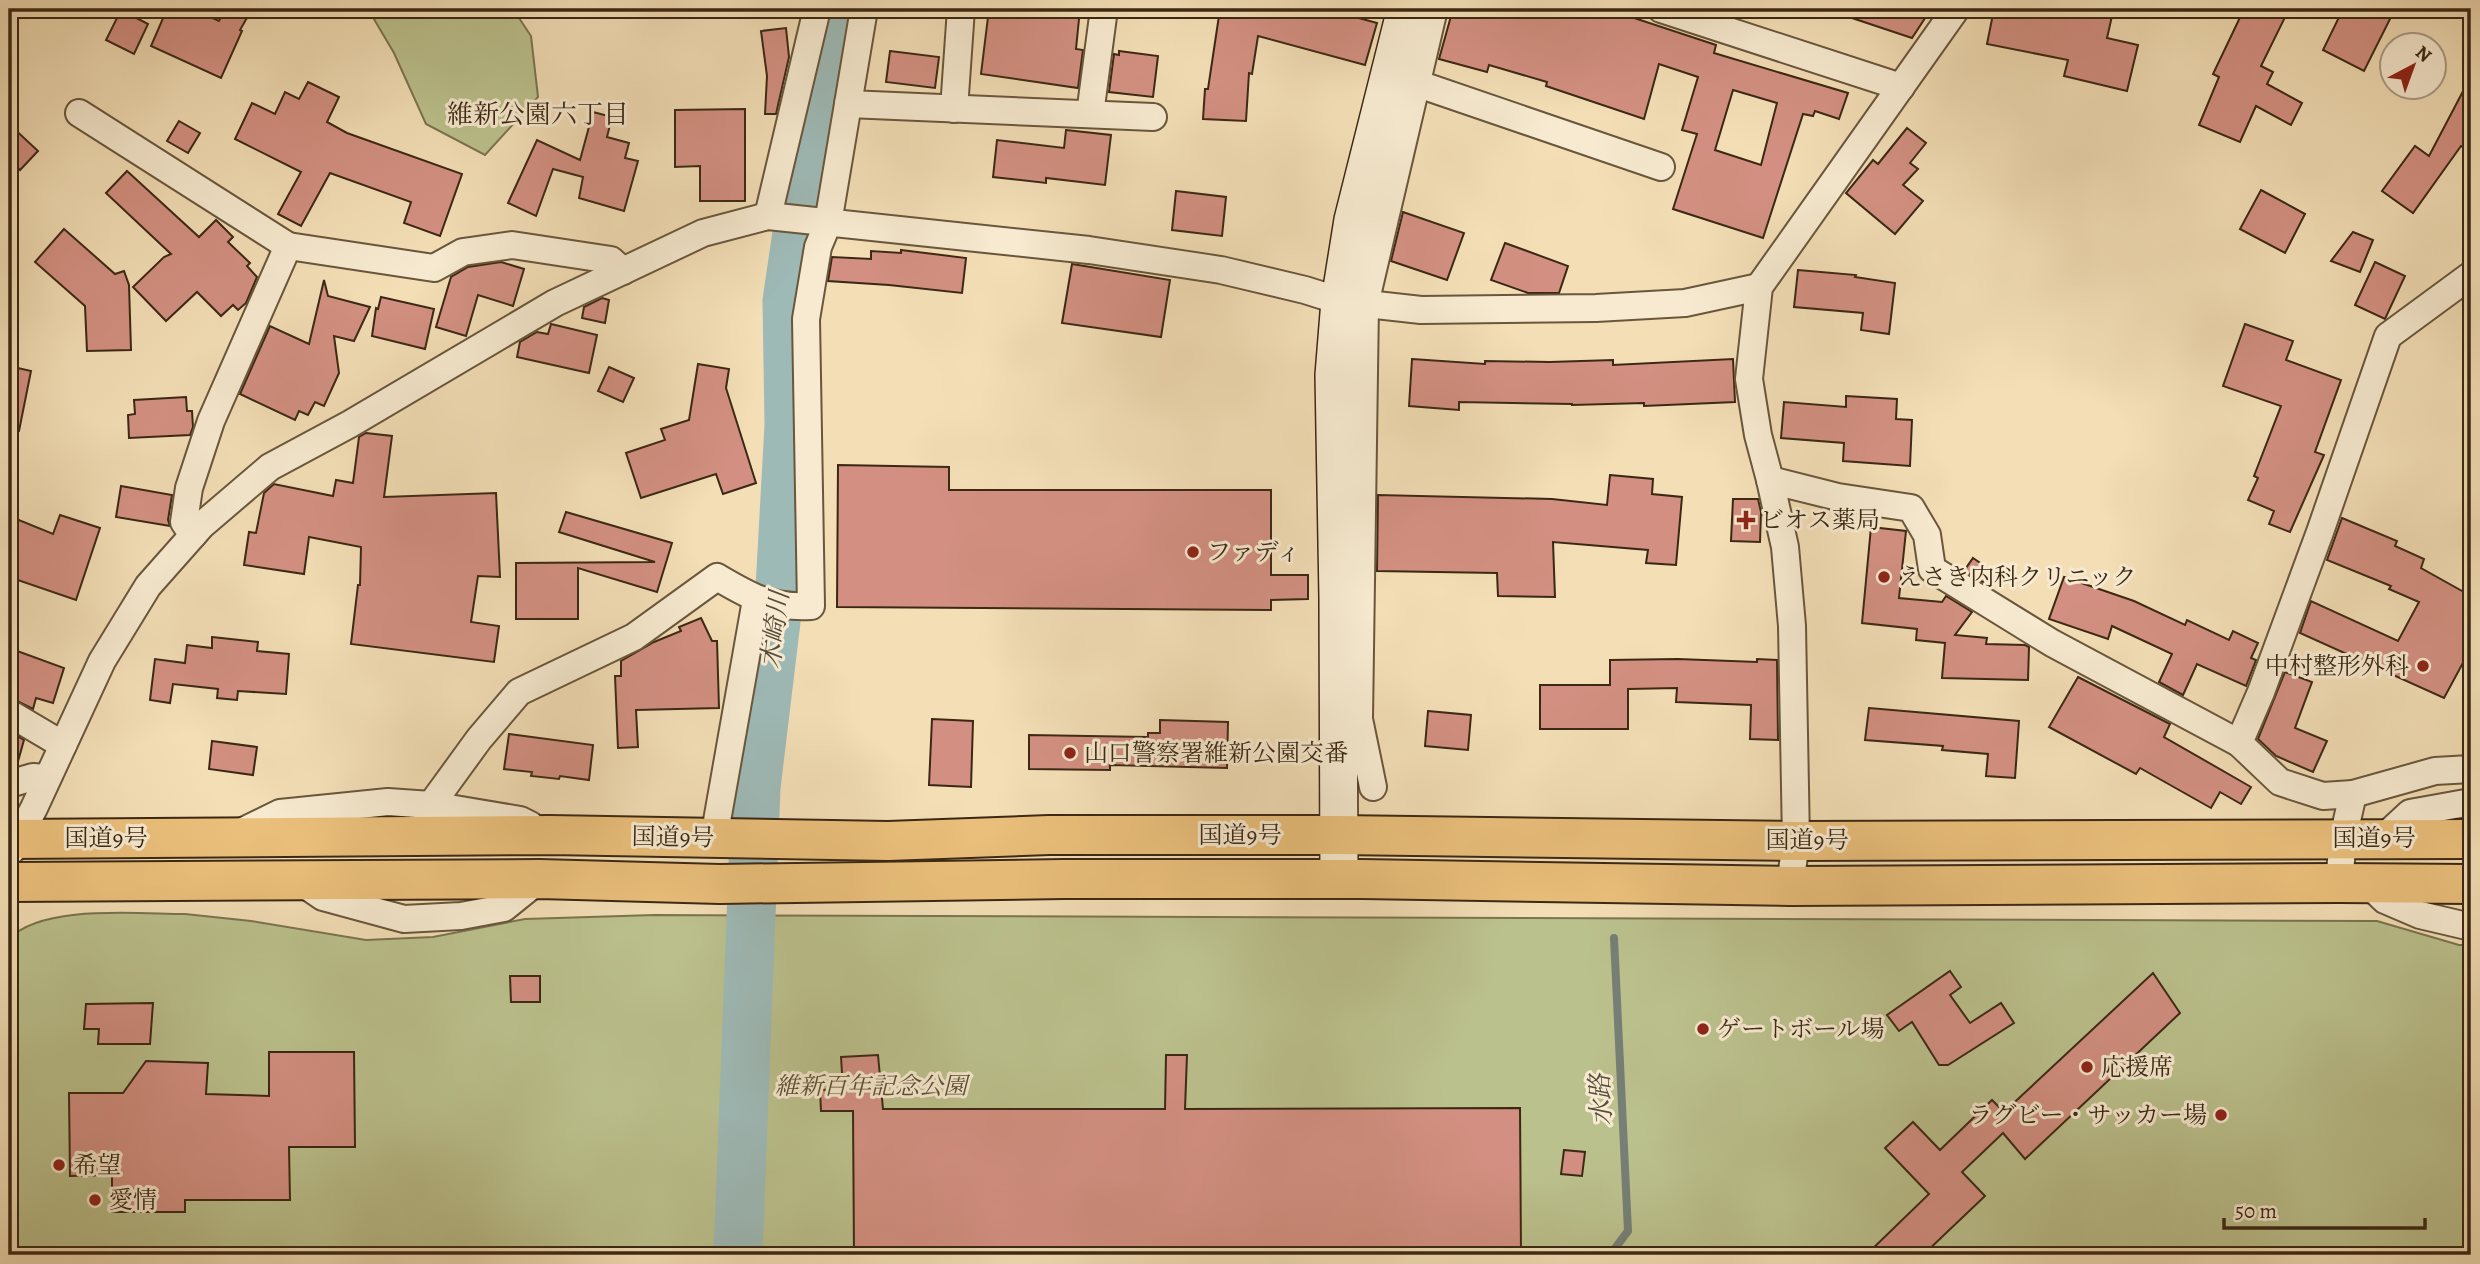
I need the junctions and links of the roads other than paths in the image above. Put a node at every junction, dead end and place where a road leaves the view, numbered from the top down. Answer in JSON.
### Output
{"nodes":[{"id":1,"x":817,"y":9,"type":"edge"},
{"id":2,"x":864,"y":9,"type":"edge"},
{"id":3,"x":961,"y":9,"type":"edge"},
{"id":4,"x":1104,"y":9,"type":"edge"},
{"id":5,"x":1406,"y":9,"type":"edge"},
{"id":6,"x":1434,"y":9,"type":"edge"},
{"id":7,"x":1661,"y":9,"type":"edge"},
{"id":8,"x":1956,"y":9,"type":"edge"},
{"id":9,"x":1403,"y":79,"type":"junction"},
{"id":10,"x":1901,"y":87,"type":"junction"},
{"id":11,"x":848,"y":104,"type":"junction"},
{"id":12,"x":954,"y":109,"type":"junction"},
{"id":13,"x":79,"y":113,"type":"dead end"},
{"id":14,"x":1090,"y":114,"type":"junction"},
{"id":15,"x":1153,"y":117,"type":"dead end"},
{"id":16,"x":1661,"y":167,"type":"dead end"},
{"id":17,"x":768,"y":216,"type":"junction"},
{"id":18,"x":828,"y":223,"type":"junction"},
{"id":19,"x":288,"y":246,"type":"junction"},
{"id":20,"x":623,"y":271,"type":"junction"},
{"id":21,"x":2470,"y":279,"type":"edge"},
{"id":22,"x":1759,"y":287,"type":"junction"},
{"id":23,"x":1353,"y":303,"type":"junction"},
{"id":24,"x":1770,"y":480,"type":"junction"},
{"id":25,"x":194,"y":535,"type":"junction"},
{"id":26,"x":757,"y":600,"type":"junction"},
{"id":27,"x":9,"y":713,"type":"edge"},
{"id":28,"x":2239,"y":743,"type":"junction"},
{"id":29,"x":63,"y":745,"type":"junction"},
{"id":30,"x":2471,"y":769,"type":"edge"},
{"id":31,"x":46,"y":778,"type":"junction"},
{"id":32,"x":9,"y":783,"type":"edge"},
{"id":33,"x":1373,"y":787,"type":"dead end"},
{"id":34,"x":2353,"y":794,"type":"junction"},
{"id":35,"x":2471,"y":802,"type":"edge"},
{"id":36,"x":432,"y":805,"type":"junction"},
{"id":37,"x":550,"y":835,"type":"junction"},
{"id":38,"x":1338,"y":835,"type":"junction"},
{"id":39,"x":229,"y":838,"type":"junction"},
{"id":40,"x":720,"y":838,"type":"junction"},
{"id":41,"x":2343,"y":838,"type":"junction"},
{"id":42,"x":2383,"y":838,"type":"junction"},
{"id":43,"x":2471,"y":839,"type":"edge"},
{"id":44,"x":1796,"y":841,"type":"junction"},
{"id":45,"x":12,"y":844,"type":"edge"},
{"id":46,"x":1339,"y":879,"type":"junction"},
{"id":47,"x":9,"y":883,"type":"edge"},
{"id":48,"x":2353,"y":883,"type":"junction"},
{"id":49,"x":2471,"y":884,"type":"edge"},
{"id":50,"x":1790,"y":886,"type":"junction"},
{"id":51,"x":2471,"y":927,"type":"edge"}],
"edges":[{"from":1,"to":17,"type":"street"},
{"from":2,"to":11,"type":"street"},
{"from":3,"to":12,"type":"street"},
{"from":4,"to":14,"type":"street"},
{"from":5,"to":9,"type":"street"},
{"from":6,"to":9,"type":"street"},
{"from":7,"to":10,"type":"street"},
{"from":8,"to":10,"type":"street"},
{"from":9,"to":16,"type":"street"},
{"from":9,"to":23,"type":"street"},
{"from":10,"to":22,"type":"street"},
{"from":11,"to":12,"type":"street"},
{"from":11,"to":18,"type":"street"},
{"from":12,"to":14,"type":"street"},
{"from":13,"to":19,"type":"street"},
{"from":14,"to":15,"type":"street"},
{"from":17,"to":18,"type":"street"},
{"from":17,"to":20,"type":"street"},
{"from":18,"to":23,"type":"street"},
{"from":18,"to":26,"type":"street"},
{"from":19,"to":20,"type":"street"},
{"from":19,"to":25,"type":"street"},
{"from":20,"to":25,"type":"street"},
{"from":21,"to":28,"type":"street"},
{"from":22,"to":23,"type":"street"},
{"from":22,"to":24,"type":"street"},
{"from":23,"to":33,"type":"street"},
{"from":23,"to":38,"type":"street"},
{"from":24,"to":28,"type":"street"},
{"from":24,"to":44,"type":"street"},
{"from":25,"to":29,"type":"street"},
{"from":26,"to":36,"type":"street"},
{"from":26,"to":40,"type":"street"},
{"from":27,"to":29,"type":"street"},
{"from":28,"to":34,"type":"street"},
{"from":29,"to":31,"type":"street"},
{"from":30,"to":34,"type":"street"},
{"from":31,"to":32,"type":"street"},
{"from":31,"to":45,"type":"street"},
{"from":34,"to":41,"type":"street"},
{"from":35,"to":42,"type":"street"},
{"from":36,"to":37,"type":"street"},
{"from":36,"to":39,"type":"street"},
{"from":37,"to":39,"type":"highway","name":"国道9号"},
{"from":37,"to":40,"type":"highway","name":"国道9号"},
{"from":38,"to":40,"type":"highway","name":"国道9号"},
{"from":38,"to":44,"type":"highway","name":"国道9号"},
{"from":38,"to":46,"type":"street"},
{"from":39,"to":45,"type":"highway","name":"国道9号"},
{"from":41,"to":42,"type":"highway","name":"国道9号"},
{"from":41,"to":44,"type":"highway","name":"国道9号"},
{"from":41,"to":48,"type":"street"},
{"from":42,"to":43,"type":"highway","name":"国道9号"},
{"from":44,"to":50,"type":"street"},
{"from":46,"to":47,"type":"highway","name":"国道9号"},
{"from":46,"to":50,"type":"highway","name":"国道9号"},
{"from":48,"to":49,"type":"highway","name":"国道9号"},
{"from":48,"to":50,"type":"highway","name":"国道9号"},
{"from":48,"to":51,"type":"street"}]}
